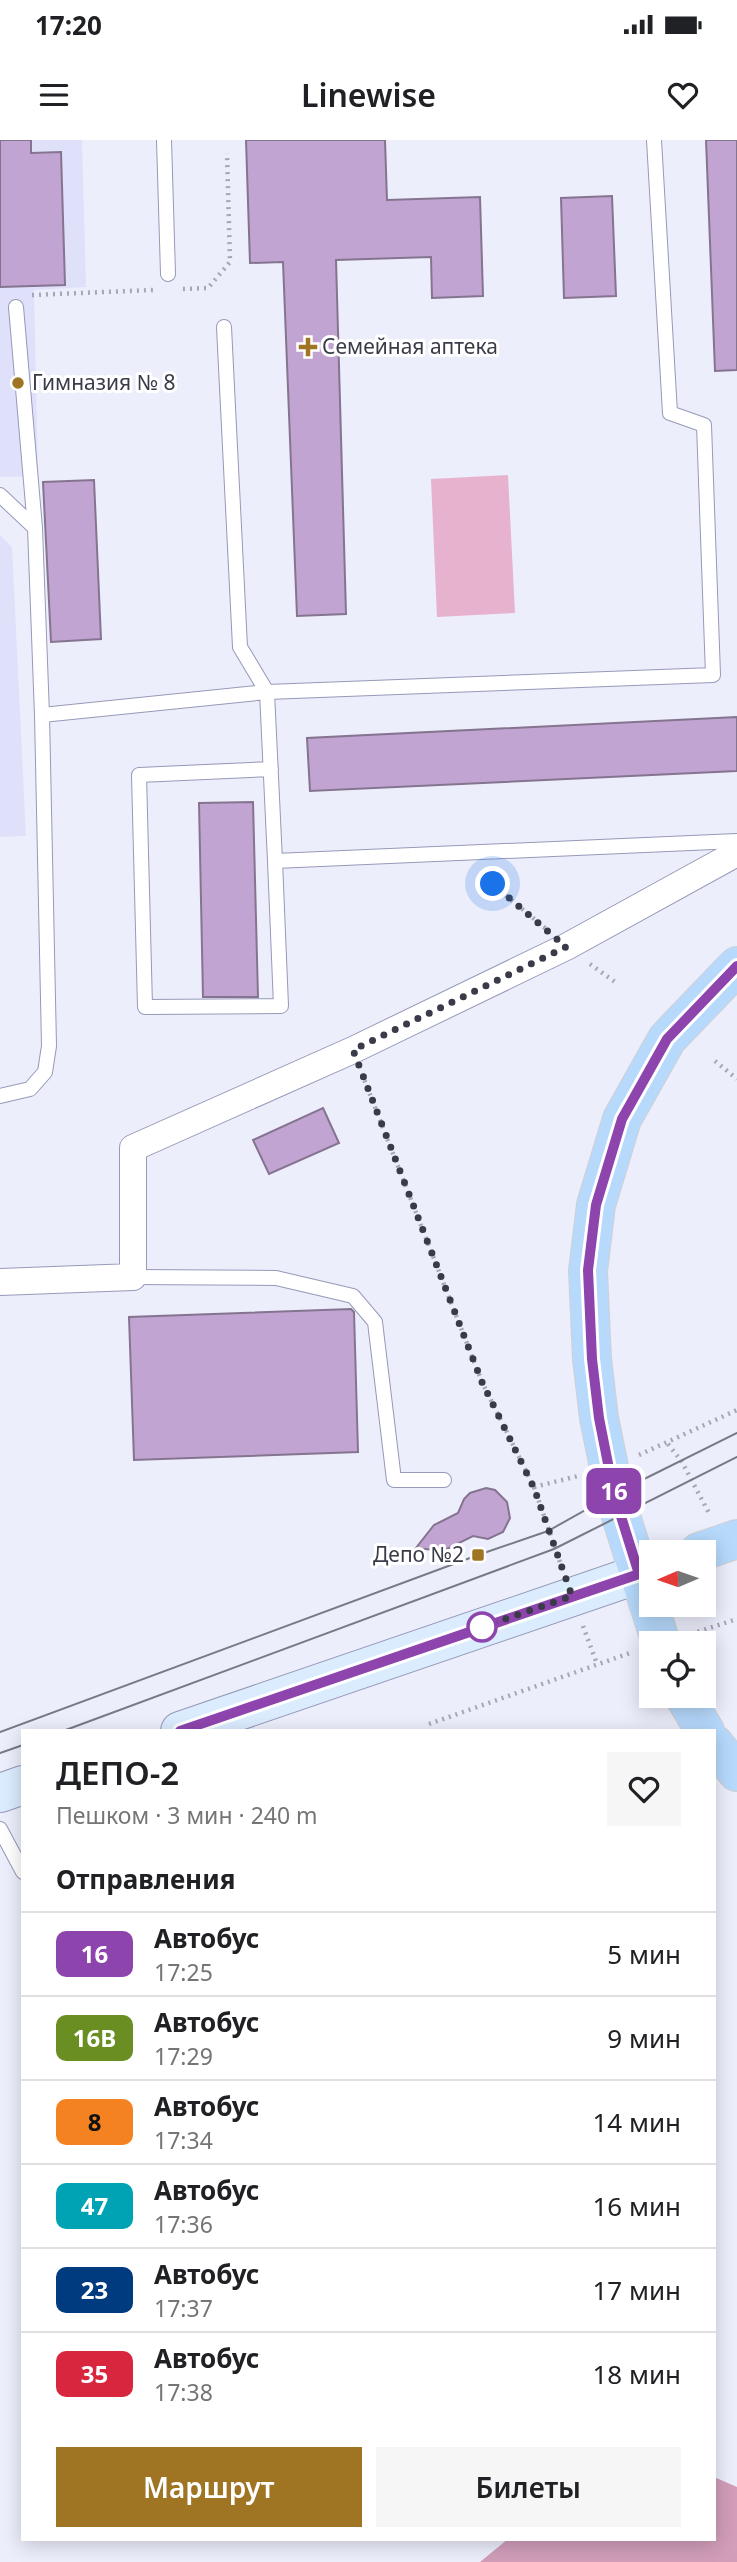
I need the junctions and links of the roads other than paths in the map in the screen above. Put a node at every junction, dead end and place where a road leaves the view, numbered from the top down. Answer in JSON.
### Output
{"nodes":[{"id":1,"x":164,"y":140,"type":"edge"},
{"id":2,"x":654,"y":140,"type":"edge"},
{"id":3,"x":168,"y":274,"type":"dead end"},
{"id":4,"x":16,"y":307,"type":"dead end"},
{"id":5,"x":224,"y":327,"type":"dead end"},
{"id":6,"x":0,"y":495,"type":"edge"},
{"id":7,"x":35,"y":528,"type":"junction"},
{"id":8,"x":267,"y":692,"type":"junction"},
{"id":9,"x":42,"y":715,"type":"junction"},
{"id":10,"x":271,"y":769,"type":"junction"},
{"id":11,"x":737,"y":841,"type":"edge"},
{"id":12,"x":737,"y":853,"type":"edge"},
{"id":13,"x":275,"y":861,"type":"junction"},
{"id":14,"x":737,"y":966,"type":"edge"},
{"id":15,"x":0,"y":1096,"type":"edge"},
{"id":16,"x":134,"y":1278,"type":"junction"},
{"id":17,"x":0,"y":1282,"type":"edge"},
{"id":18,"x":444,"y":1480,"type":"dead end"},
{"id":19,"x":639,"y":1557,"type":"edge"},
{"id":20,"x":639,"y":1574,"type":"edge"},
{"id":21,"x":691,"y":1708,"type":"edge"},
{"id":22,"x":186,"y":1729,"type":"edge"},
{"id":23,"x":704,"y":1729,"type":"edge"},
{"id":24,"x":716,"y":1746,"type":"edge"},
{"id":25,"x":737,"y":1772,"type":"edge"},
{"id":26,"x":21,"y":1786,"type":"edge"},
{"id":27,"x":0,"y":1793,"type":"edge"},
{"id":28,"x":0,"y":1829,"type":"edge"},
{"id":29,"x":21,"y":1868,"type":"edge"}],
"edges":[{"from":1,"to":3,"type":"lane"},
{"from":2,"to":8,"type":"lane"},
{"from":4,"to":7,"type":"lane"},
{"from":5,"to":8,"type":"lane"},
{"from":6,"to":7,"type":"lane"},
{"from":7,"to":9,"type":"lane"},
{"from":8,"to":9,"type":"lane"},
{"from":8,"to":10,"type":"lane"},
{"from":9,"to":15,"type":"lane"},
{"from":10,"to":13,"type":"lane"},
{"from":10,"to":13,"type":"lane"},
{"from":11,"to":13,"type":"lane"},
{"from":12,"to":16,"type":"street"},
{"from":14,"to":19,"type":"main road"},
{"from":16,"to":17,"type":"street"},
{"from":16,"to":18,"type":"lane"},
{"from":20,"to":22,"type":"main road"},
{"from":21,"to":23,"type":"main road"},
{"from":24,"to":25,"type":"main road"},
{"from":26,"to":27,"type":"main road"},
{"from":28,"to":29,"type":"lane"}]}
